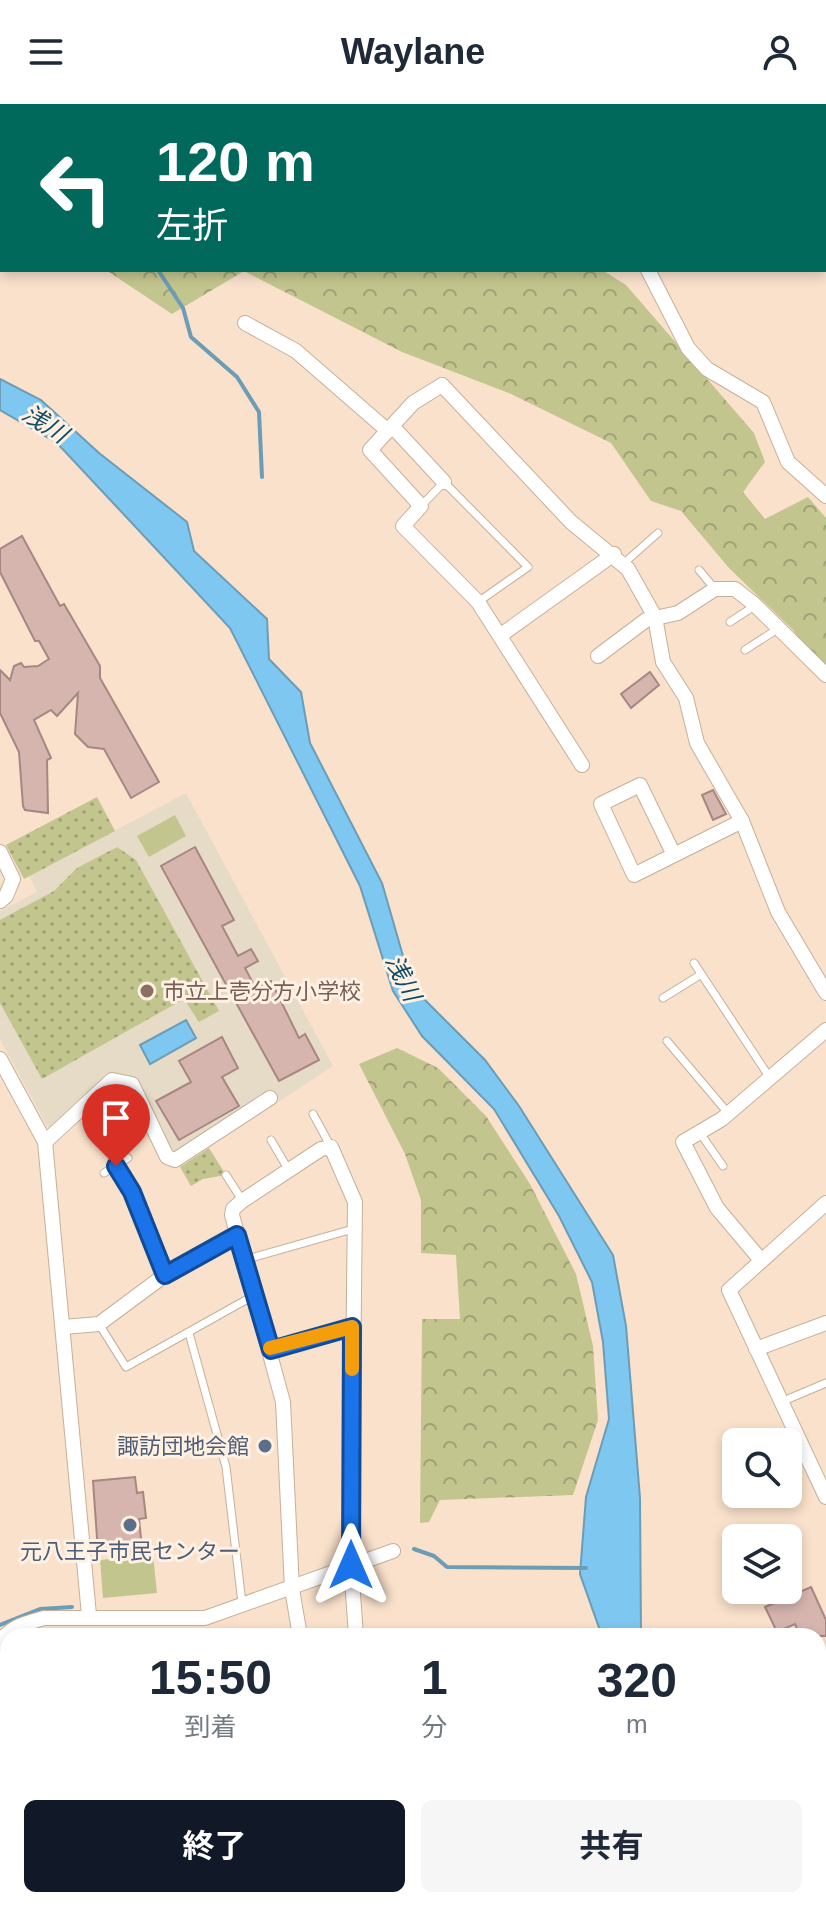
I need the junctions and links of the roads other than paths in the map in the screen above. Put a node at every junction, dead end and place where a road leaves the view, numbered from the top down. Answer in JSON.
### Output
{"nodes":[{"id":1,"x":649,"y":272,"type":"edge"},
{"id":2,"x":245,"y":323,"type":"dead end"},
{"id":3,"x":390,"y":429,"type":"junction"},
{"id":4,"x":444,"y":482,"type":"junction"},
{"id":5,"x":826,"y":496,"type":"edge"},
{"id":6,"x":421,"y":506,"type":"junction"},
{"id":7,"x":658,"y":533,"type":"dead end"},
{"id":8,"x":618,"y":559,"type":"junction"},
{"id":9,"x":699,"y":570,"type":"dead end"},
{"id":10,"x":715,"y":589,"type":"junction"},
{"id":11,"x":478,"y":602,"type":"junction"},
{"id":12,"x":756,"y":605,"type":"junction"},
{"id":13,"x":655,"y":617,"type":"junction"},
{"id":14,"x":730,"y":622,"type":"dead end"},
{"id":15,"x":779,"y":628,"type":"junction"},
{"id":16,"x":501,"y":635,"type":"junction"},
{"id":17,"x":745,"y":650,"type":"dead end"},
{"id":18,"x":598,"y":656,"type":"dead end"},
{"id":19,"x":826,"y":675,"type":"edge"},
{"id":20,"x":582,"y":765,"type":"dead end"},
{"id":21,"x":742,"y":821,"type":"junction"},
{"id":22,"x":0,"y":852,"type":"edge"},
{"id":23,"x":674,"y":855,"type":"junction"},
{"id":24,"x":0,"y":901,"type":"edge"},
{"id":25,"x":694,"y":963,"type":"dead end"},
{"id":26,"x":700,"y":975,"type":"junction"},
{"id":27,"x":826,"y":993,"type":"edge"},
{"id":28,"x":663,"y":998,"type":"dead end"},
{"id":29,"x":826,"y":1030,"type":"edge"},
{"id":30,"x":667,"y":1041,"type":"dead end"},
{"id":31,"x":0,"y":1059,"type":"edge"},
{"id":32,"x":770,"y":1078,"type":"junction"},
{"id":33,"x":270,"y":1098,"type":"dead end"},
{"id":34,"x":728,"y":1113,"type":"junction"},
{"id":35,"x":313,"y":1114,"type":"dead end"},
{"id":36,"x":700,"y":1133,"type":"junction"},
{"id":37,"x":271,"y":1140,"type":"dead end"},
{"id":38,"x":45,"y":1142,"type":"junction"},
{"id":39,"x":331,"y":1147,"type":"junction"},
{"id":40,"x":116,"y":1166,"type":"dead end"},
{"id":41,"x":723,"y":1166,"type":"dead end"},
{"id":42,"x":289,"y":1171,"type":"junction"},
{"id":43,"x":226,"y":1175,"type":"dead end"},
{"id":44,"x":242,"y":1201,"type":"junction"},
{"id":45,"x":826,"y":1203,"type":"edge"},
{"id":46,"x":353,"y":1229,"type":"junction"},
{"id":47,"x":237,"y":1235,"type":"junction"},
{"id":48,"x":760,"y":1259,"type":"junction"},
{"id":49,"x":244,"y":1260,"type":"junction"},
{"id":50,"x":165,"y":1275,"type":"junction"},
{"id":51,"x":255,"y":1295,"type":"junction"},
{"id":52,"x":826,"y":1323,"type":"edge"},
{"id":53,"x":99,"y":1324,"type":"junction"},
{"id":54,"x":63,"y":1327,"type":"junction"},
{"id":55,"x":352,"y":1327,"type":"junction"},
{"id":56,"x":189,"y":1333,"type":"junction"},
{"id":57,"x":756,"y":1349,"type":"junction"},
{"id":58,"x":271,"y":1350,"type":"junction"},
{"id":59,"x":826,"y":1383,"type":"edge"},
{"id":60,"x":781,"y":1402,"type":"junction"},
{"id":61,"x":826,"y":1497,"type":"edge"},
{"id":62,"x":393,"y":1551,"type":"dead end"},
{"id":63,"x":351,"y":1565,"type":"junction"},
{"id":64,"x":292,"y":1589,"type":"junction"},
{"id":65,"x":242,"y":1603,"type":"junction"},
{"id":66,"x":89,"y":1615,"type":"junction"},
{"id":67,"x":14,"y":1628,"type":"edge"},
{"id":68,"x":299,"y":1628,"type":"edge"},
{"id":69,"x":355,"y":1628,"type":"edge"}],
"edges":[{"from":1,"to":5,"type":"street"},
{"from":2,"to":3,"type":"street"},
{"from":3,"to":4,"type":"street"},
{"from":3,"to":6,"type":"street"},
{"from":3,"to":8,"type":"street"},
{"from":4,"to":6,"type":"lane"},
{"from":4,"to":11,"type":"lane"},
{"from":6,"to":11,"type":"street"},
{"from":7,"to":8,"type":"lane"},
{"from":8,"to":13,"type":"street"},
{"from":8,"to":16,"type":"street"},
{"from":9,"to":10,"type":"lane"},
{"from":10,"to":12,"type":"street"},
{"from":10,"to":13,"type":"street"},
{"from":11,"to":16,"type":"street"},
{"from":12,"to":14,"type":"lane"},
{"from":12,"to":15,"type":"street"},
{"from":13,"to":18,"type":"street"},
{"from":13,"to":21,"type":"street"},
{"from":15,"to":17,"type":"lane"},
{"from":15,"to":19,"type":"street"},
{"from":16,"to":20,"type":"street"},
{"from":21,"to":23,"type":"street"},
{"from":21,"to":27,"type":"street"},
{"from":22,"to":24,"type":"street"},
{"from":23,"to":23,"type":"street"},
{"from":25,"to":26,"type":"lane"},
{"from":26,"to":28,"type":"lane"},
{"from":26,"to":32,"type":"lane"},
{"from":29,"to":32,"type":"street"},
{"from":30,"to":34,"type":"lane"},
{"from":31,"to":38,"type":"street"},
{"from":32,"to":34,"type":"street"},
{"from":33,"to":38,"type":"street"},
{"from":34,"to":36,"type":"street"},
{"from":35,"to":39,"type":"lane"},
{"from":36,"to":41,"type":"lane"},
{"from":36,"to":48,"type":"street"},
{"from":37,"to":42,"type":"lane"},
{"from":38,"to":54,"type":"street"},
{"from":39,"to":42,"type":"street"},
{"from":39,"to":46,"type":"street"},
{"from":40,"to":50,"type":"street"},
{"from":42,"to":44,"type":"street"},
{"from":43,"to":44,"type":"lane"},
{"from":44,"to":47,"type":"street"},
{"from":45,"to":48,"type":"street"},
{"from":46,"to":49,"type":"lane"},
{"from":46,"to":55,"type":"street"},
{"from":47,"to":49,"type":"street"},
{"from":47,"to":50,"type":"street"},
{"from":48,"to":57,"type":"street"},
{"from":49,"to":51,"type":"street"},
{"from":50,"to":53,"type":"street"},
{"from":51,"to":56,"type":"lane"},
{"from":51,"to":58,"type":"street"},
{"from":52,"to":57,"type":"street"},
{"from":53,"to":54,"type":"street"},
{"from":53,"to":56,"type":"lane"},
{"from":54,"to":66,"type":"street"},
{"from":55,"to":58,"type":"street"},
{"from":55,"to":63,"type":"street"},
{"from":56,"to":65,"type":"lane"},
{"from":57,"to":60,"type":"street"},
{"from":58,"to":64,"type":"street"},
{"from":59,"to":60,"type":"lane"},
{"from":60,"to":61,"type":"street"},
{"from":62,"to":63,"type":"street"},
{"from":63,"to":64,"type":"street"},
{"from":63,"to":69,"type":"street"},
{"from":64,"to":65,"type":"street"},
{"from":64,"to":68,"type":"street"},
{"from":65,"to":66,"type":"street"},
{"from":66,"to":67,"type":"street"}]}
